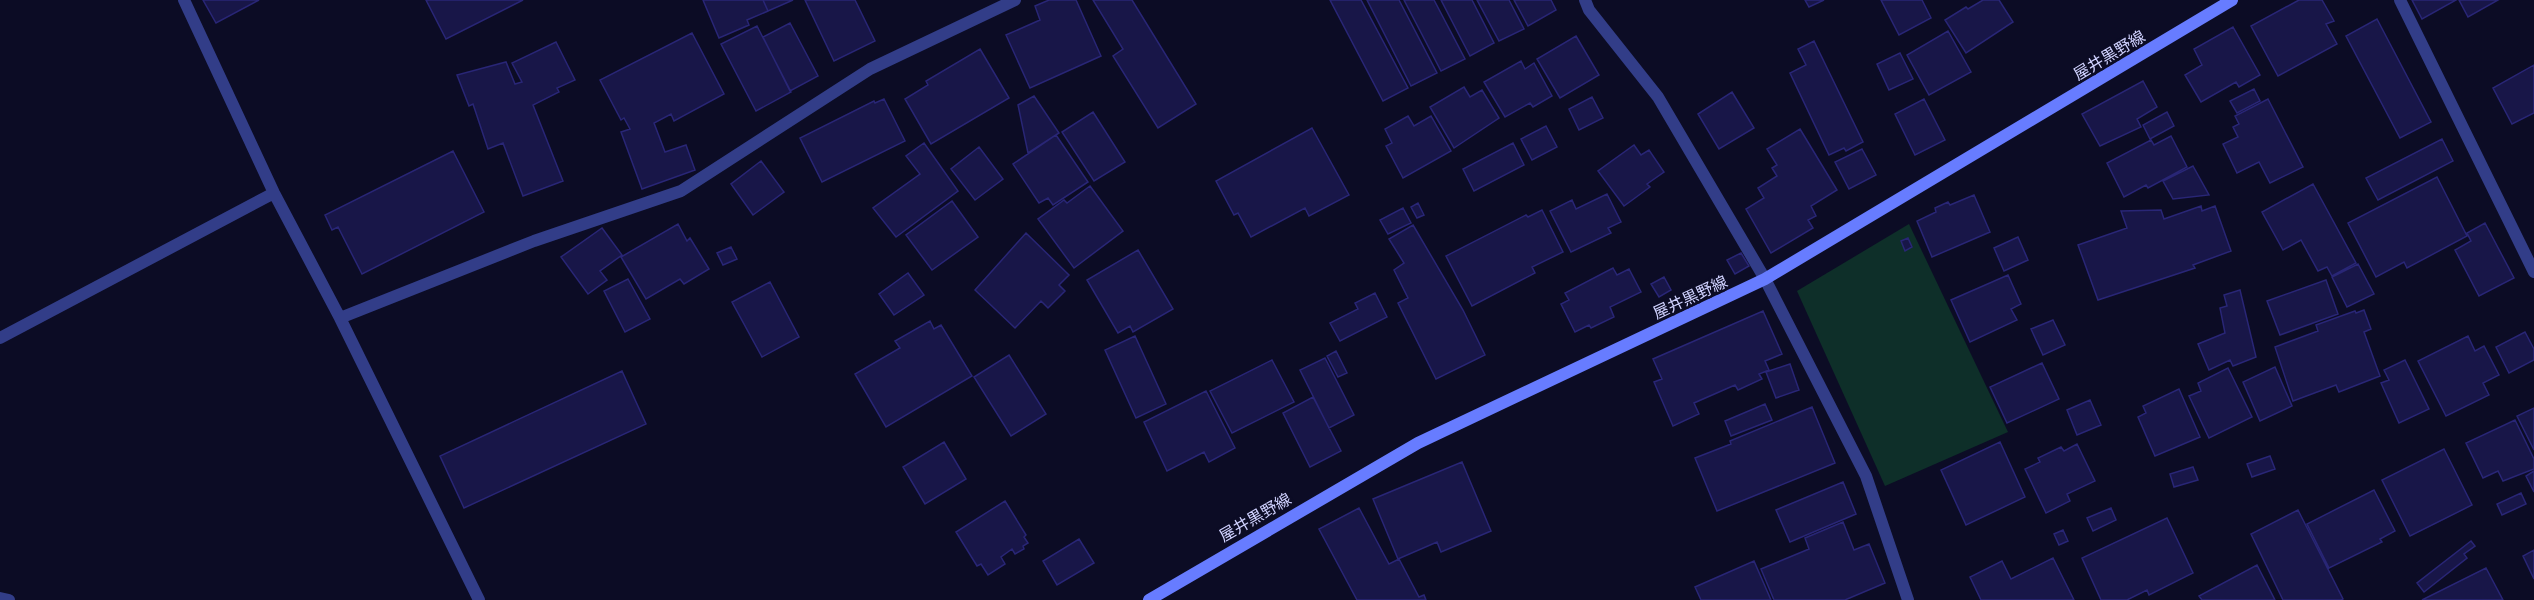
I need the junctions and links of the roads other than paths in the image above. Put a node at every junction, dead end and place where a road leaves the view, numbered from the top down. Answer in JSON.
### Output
{"nodes":[{"id":1,"x":184,"y":0,"type":"edge"},
{"id":2,"x":1016,"y":0,"type":"edge"},
{"id":3,"x":1585,"y":0,"type":"edge"},
{"id":4,"x":2232,"y":0,"type":"edge"},
{"id":5,"x":2400,"y":0,"type":"edge"},
{"id":6,"x":274,"y":193,"type":"junction"},
{"id":7,"x":2534,"y":272,"type":"edge"},
{"id":8,"x":1765,"y":279,"type":"junction"},
{"id":9,"x":340,"y":318,"type":"junction"},
{"id":10,"x":0,"y":338,"type":"edge"},
{"id":11,"x":0,"y":598,"type":"edge"},
{"id":12,"x":9,"y":600,"type":"edge"},
{"id":13,"x":479,"y":600,"type":"edge"},
{"id":14,"x":1149,"y":600,"type":"edge"},
{"id":15,"x":1908,"y":600,"type":"edge"}],
"edges":[{"from":1,"to":6,"type":"street"},
{"from":2,"to":9,"type":"street"},
{"from":3,"to":8,"type":"street"},
{"from":4,"to":8,"type":"main road","name":"屋井黒野線"},
{"from":5,"to":7,"type":"street"},
{"from":6,"to":9,"type":"street"},
{"from":6,"to":10,"type":"street"},
{"from":8,"to":14,"type":"main road","name":"屋井黒野線"},
{"from":8,"to":15,"type":"street"},
{"from":9,"to":13,"type":"street"},
{"from":11,"to":12,"type":"street"}]}
